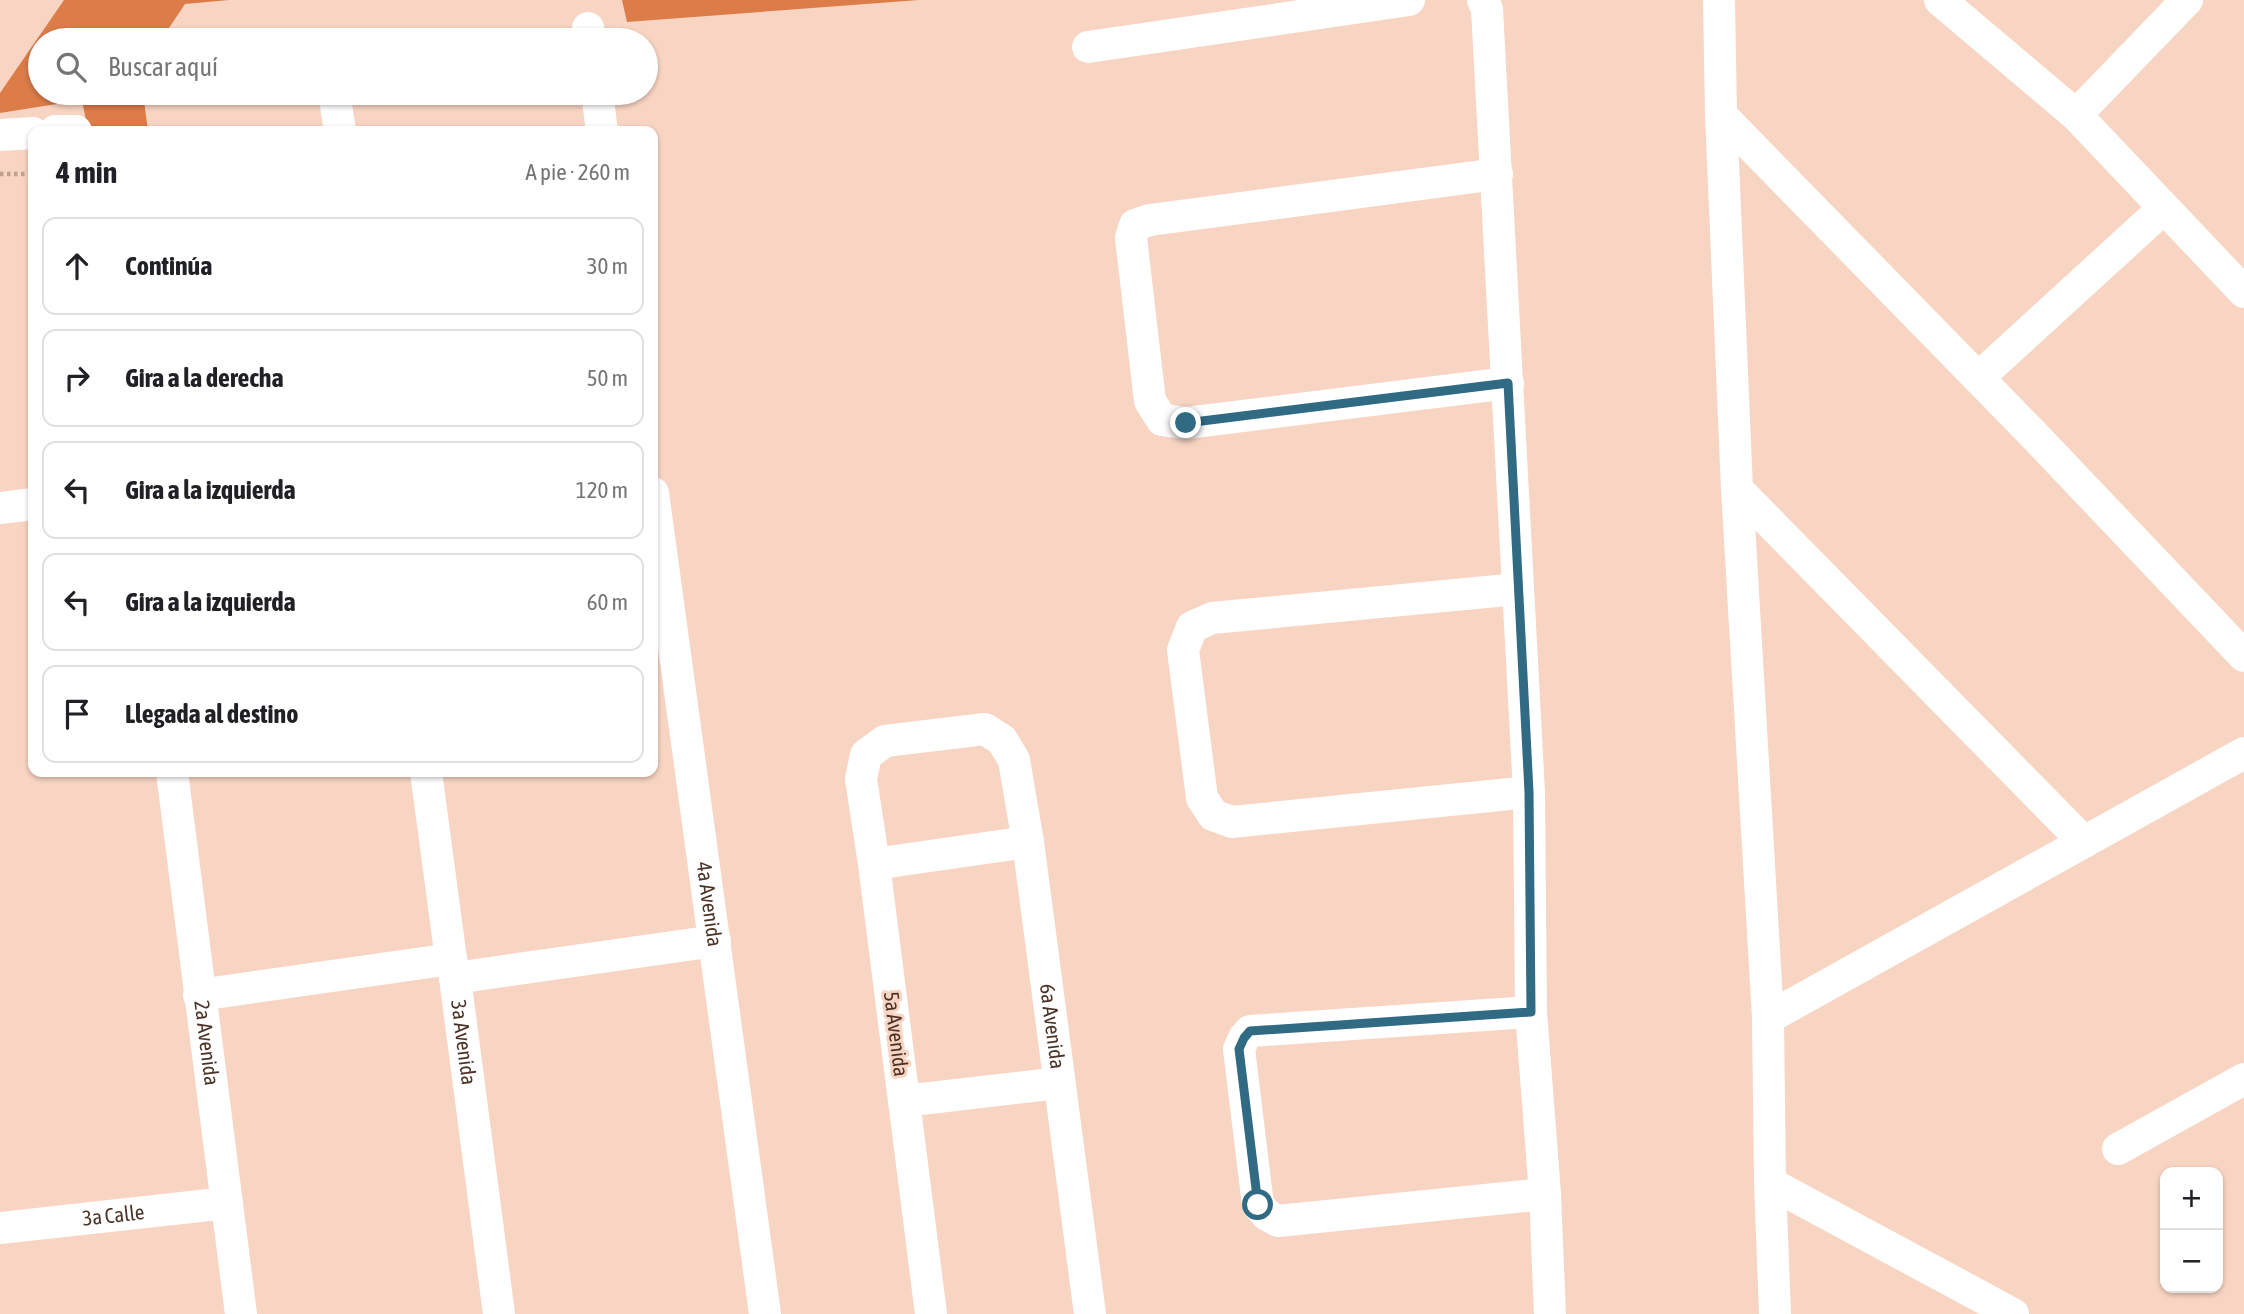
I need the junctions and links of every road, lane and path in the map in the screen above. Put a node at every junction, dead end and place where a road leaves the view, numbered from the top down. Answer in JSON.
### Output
{"nodes":[{"id":1,"x":1409,"y":0,"type":"edge"},
{"id":2,"x":1483,"y":0,"type":"edge"},
{"id":3,"x":1720,"y":0,"type":"edge"},
{"id":4,"x":1940,"y":0,"type":"edge"},
{"id":5,"x":2187,"y":0,"type":"edge"},
{"id":6,"x":1088,"y":47,"type":"dead end"},
{"id":7,"x":336,"y":105,"type":"edge"},
{"id":8,"x":599,"y":105,"type":"edge"},
{"id":9,"x":1721,"y":115,"type":"junction"},
{"id":10,"x":2076,"y":115,"type":"junction"},
{"id":11,"x":339,"y":126,"type":"edge"},
{"id":12,"x":601,"y":126,"type":"edge"},
{"id":13,"x":28,"y":133,"type":"edge"},
{"id":14,"x":0,"y":135,"type":"edge"},
{"id":15,"x":0,"y":174,"type":"edge"},
{"id":16,"x":28,"y":174,"type":"edge"},
{"id":17,"x":1497,"y":174,"type":"junction"},
{"id":18,"x":2164,"y":208,"type":"junction"},
{"id":19,"x":2244,"y":292,"type":"edge"},
{"id":20,"x":1978,"y":378,"type":"junction"},
{"id":21,"x":1508,"y":383,"type":"junction"},
{"id":22,"x":1737,"y":489,"type":"junction"},
{"id":23,"x":28,"y":505,"type":"edge"},
{"id":24,"x":0,"y":508,"type":"edge"},
{"id":25,"x":658,"y":529,"type":"edge"},
{"id":26,"x":1518,"y":589,"type":"junction"},
{"id":27,"x":2244,"y":656,"type":"edge"},
{"id":28,"x":2244,"y":753,"type":"edge"},
{"id":29,"x":866,"y":755,"type":"joint"},
{"id":30,"x":173,"y":777,"type":"edge"},
{"id":31,"x":427,"y":777,"type":"edge"},
{"id":32,"x":1529,"y":792,"type":"junction"},
{"id":33,"x":1028,"y":842,"type":"junction"},
{"id":34,"x":2084,"y":842,"type":"junction"},
{"id":35,"x":874,"y":864,"type":"junction"},
{"id":36,"x":715,"y":942,"type":"junction"},
{"id":37,"x":453,"y":969,"type":"junction"},
{"id":38,"x":199,"y":995,"type":"junction"},
{"id":39,"x":1531,"y":1012,"type":"junction"},
{"id":40,"x":1768,"y":1018,"type":"junction"},
{"id":41,"x":2244,"y":1079,"type":"edge"},
{"id":42,"x":1059,"y":1083,"type":"junction"},
{"id":43,"x":905,"y":1101,"type":"junction"},
{"id":44,"x":2118,"y":1149,"type":"dead end"},
{"id":45,"x":1770,"y":1184,"type":"junction"},
{"id":46,"x":1545,"y":1194,"type":"junction"},
{"id":47,"x":228,"y":1203,"type":"junction"},
{"id":48,"x":0,"y":1228,"type":"edge"},
{"id":49,"x":241,"y":1314,"type":"edge"},
{"id":50,"x":499,"y":1314,"type":"edge"},
{"id":51,"x":765,"y":1314,"type":"edge"},
{"id":52,"x":931,"y":1314,"type":"edge"},
{"id":53,"x":1090,"y":1314,"type":"edge"},
{"id":54,"x":1550,"y":1314,"type":"edge"},
{"id":55,"x":1775,"y":1314,"type":"edge"},
{"id":56,"x":2013,"y":1314,"type":"edge"}],
"edges":[{"from":1,"to":6,"type":"street"},
{"from":2,"to":17,"type":"street"},
{"from":3,"to":9,"type":"street"},
{"from":4,"to":10,"type":"street"},
{"from":5,"to":10,"type":"street"},
{"from":7,"to":11,"type":"street"},
{"from":8,"to":12,"type":"street"},
{"from":9,"to":20,"type":"street"},
{"from":9,"to":22,"type":"street"},
{"from":10,"to":18,"type":"street"},
{"from":13,"to":14,"type":"street"},
{"from":15,"to":16,"type":"path"},
{"from":17,"to":21,"type":"street"},
{"from":17,"to":21,"type":"street"},
{"from":18,"to":19,"type":"street"},
{"from":18,"to":20,"type":"street"},
{"from":20,"to":27,"type":"street"},
{"from":21,"to":26,"type":"street"},
{"from":22,"to":34,"type":"street"},
{"from":22,"to":40,"type":"street"},
{"from":23,"to":24,"type":"street"},
{"from":25,"to":36,"type":"street","name":"4a Avenida"},
{"from":26,"to":32,"type":"street"},
{"from":26,"to":32,"type":"street"},
{"from":28,"to":34,"type":"street"},
{"from":29,"to":33,"type":"street","name":"6a Avenida"},
{"from":29,"to":35,"type":"street","name":"5a Avenida"},
{"from":30,"to":38,"type":"street","name":"2a Avenida"},
{"from":31,"to":37,"type":"street","name":"3a Avenida"},
{"from":32,"to":39,"type":"street"},
{"from":33,"to":35,"type":"street"},
{"from":33,"to":42,"type":"street","name":"6a Avenida"},
{"from":34,"to":40,"type":"street"},
{"from":35,"to":43,"type":"street","name":"5a Avenida"},
{"from":36,"to":37,"type":"street"},
{"from":36,"to":51,"type":"street","name":"4a Avenida"},
{"from":37,"to":38,"type":"street"},
{"from":37,"to":50,"type":"street","name":"3a Avenida"},
{"from":38,"to":47,"type":"street","name":"2a Avenida"},
{"from":39,"to":46,"type":"street"},
{"from":39,"to":46,"type":"street"},
{"from":40,"to":45,"type":"street"},
{"from":41,"to":44,"type":"street"},
{"from":42,"to":43,"type":"street"},
{"from":42,"to":53,"type":"street","name":"6a Avenida"},
{"from":43,"to":52,"type":"street","name":"5a Avenida"},
{"from":45,"to":55,"type":"street"},
{"from":45,"to":56,"type":"street"},
{"from":46,"to":54,"type":"street"},
{"from":47,"to":48,"type":"street","name":"3a Calle"},
{"from":47,"to":49,"type":"street","name":"2a Avenida"}]}
